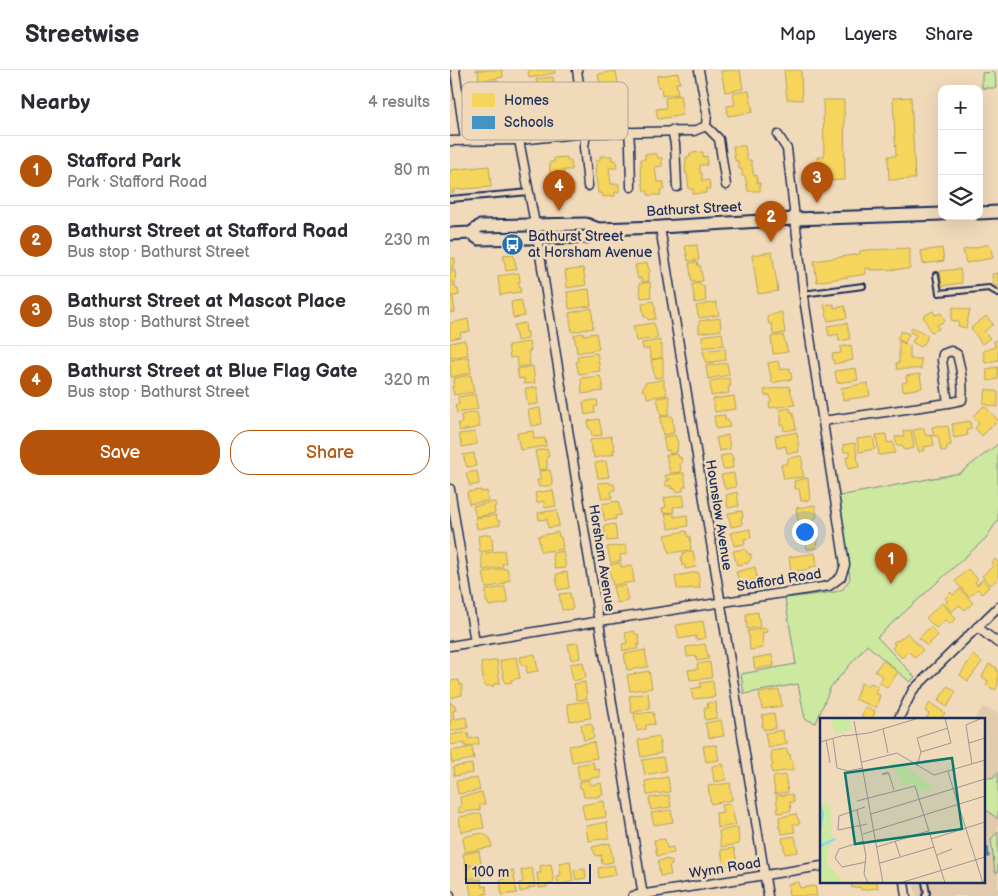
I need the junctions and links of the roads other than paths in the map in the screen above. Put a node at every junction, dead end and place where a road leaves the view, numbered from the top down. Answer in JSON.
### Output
{"nodes":[{"id":1,"x":455,"y":70,"type":"edge"},
{"id":2,"x":699,"y":70,"type":"edge"},
{"id":3,"x":462,"y":119,"type":"edge"},
{"id":4,"x":706,"y":126,"type":"junction"},
{"id":5,"x":672,"y":130,"type":"junction"},
{"id":6,"x":628,"y":132,"type":"joint"},
{"id":7,"x":778,"y":135,"type":"dead end"},
{"id":8,"x":465,"y":140,"type":"joint"},
{"id":9,"x":519,"y":140,"type":"joint"},
{"id":10,"x":585,"y":140,"type":"edge"},
{"id":11,"x":450,"y":141,"type":"edge"},
{"id":12,"x":726,"y":185,"type":"dead end"},
{"id":13,"x":588,"y":186,"type":"dead end"},
{"id":14,"x":677,"y":187,"type":"dead end"},
{"id":15,"x":631,"y":188,"type":"dead end"},
{"id":16,"x":529,"y":192,"type":"junction"},
{"id":17,"x":450,"y":199,"type":"edge"},
{"id":18,"x":998,"y":212,"type":"edge"},
{"id":19,"x":983,"y":213,"type":"edge"},
{"id":20,"x":938,"y":214,"type":"edge"},
{"id":21,"x":794,"y":219,"type":"junction"},
{"id":22,"x":535,"y":224,"type":"junction"},
{"id":23,"x":660,"y":227,"type":"junction"},
{"id":24,"x":598,"y":228,"type":"junction"},
{"id":25,"x":471,"y":233,"type":"junction"},
{"id":26,"x":450,"y":234,"type":"edge"},
{"id":27,"x":537,"y":238,"type":"junction"},
{"id":28,"x":936,"y":276,"type":"dead end"},
{"id":29,"x":863,"y":286,"type":"dead end"},
{"id":30,"x":998,"y":293,"type":"edge"},
{"id":31,"x":804,"y":294,"type":"junction"},
{"id":32,"x":948,"y":403,"type":"junction"},
{"id":33,"x":823,"y":422,"type":"junction"},
{"id":34,"x":450,"y":489,"type":"edge"},
{"id":35,"x":720,"y":602,"type":"junction"},
{"id":36,"x":998,"y":608,"type":"edge"},
{"id":37,"x":600,"y":621,"type":"junction"},
{"id":38,"x":977,"y":627,"type":"junction"},
{"id":39,"x":475,"y":642,"type":"junction"},
{"id":40,"x":998,"y":643,"type":"edge"},
{"id":41,"x":450,"y":646,"type":"edge"},
{"id":42,"x":899,"y":718,"type":"edge"},
{"id":43,"x":820,"y":866,"type":"edge"},
{"id":44,"x":765,"y":874,"type":"junction"},
{"id":45,"x":643,"y":895,"type":"edge"},
{"id":46,"x":633,"y":896,"type":"edge"},
{"id":47,"x":768,"y":896,"type":"edge"}],
"edges":[{"from":1,"to":3,"type":"street"},
{"from":2,"to":4,"type":"street"},
{"from":4,"to":5,"type":"street"},
{"from":4,"to":12,"type":"street"},
{"from":5,"to":6,"type":"street"},
{"from":5,"to":14,"type":"street"},
{"from":6,"to":15,"type":"street"},
{"from":7,"to":21,"type":"street","name":"Stafford Road"},
{"from":8,"to":9,"type":"street"},
{"from":8,"to":11,"type":"street"},
{"from":9,"to":16,"type":"street","name":"Horsham Avenue"},
{"from":10,"to":13,"type":"street"},
{"from":16,"to":17,"type":"lane"},
{"from":16,"to":22,"type":"street","name":"Horsham Avenue"},
{"from":18,"to":19,"type":"main road"},
{"from":20,"to":21,"type":"main road","name":"Bathurst Street"},
{"from":21,"to":23,"type":"main road","name":"Bathurst Street"},
{"from":21,"to":31,"type":"street","name":"Stafford Road"},
{"from":22,"to":24,"type":"main road","name":"Bathurst Street"},
{"from":22,"to":25,"type":"main road","name":"Bathurst Street"},
{"from":22,"to":27,"type":"street","name":"Horsham Avenue"},
{"from":23,"to":24,"type":"main road","name":"Bathurst Street"},
{"from":23,"to":35,"type":"street","name":"Hounslow Avenue"},
{"from":24,"to":27,"type":"main road","name":"Bathurst Street"},
{"from":25,"to":26,"type":"main road","name":"Bathurst Street"},
{"from":25,"to":27,"type":"main road","name":"Bathurst Street"},
{"from":27,"to":37,"type":"street","name":"Horsham Avenue"},
{"from":28,"to":30,"type":"lane"},
{"from":29,"to":31,"type":"lane"},
{"from":31,"to":33,"type":"street","name":"Stafford Road"},
{"from":32,"to":32,"type":"street"},
{"from":32,"to":33,"type":"street"},
{"from":33,"to":35,"type":"street","name":"Stafford Road"},
{"from":34,"to":39,"type":"street"},
{"from":35,"to":37,"type":"street","name":"Stafford Road"},
{"from":35,"to":44,"type":"street","name":"Hounslow Avenue"},
{"from":36,"to":38,"type":"street"},
{"from":37,"to":39,"type":"street","name":"Stafford Road"},
{"from":37,"to":45,"type":"street","name":"Horsham Avenue"},
{"from":38,"to":40,"type":"street"},
{"from":38,"to":42,"type":"street"},
{"from":39,"to":41,"type":"street","name":"Stafford Road"},
{"from":43,"to":44,"type":"street","name":"Wynn Road"},
{"from":44,"to":45,"type":"street","name":"Wynn Road"},
{"from":44,"to":47,"type":"street","name":"Hounslow Avenue"},
{"from":45,"to":46,"type":"street","name":"Wynn Road"}]}
